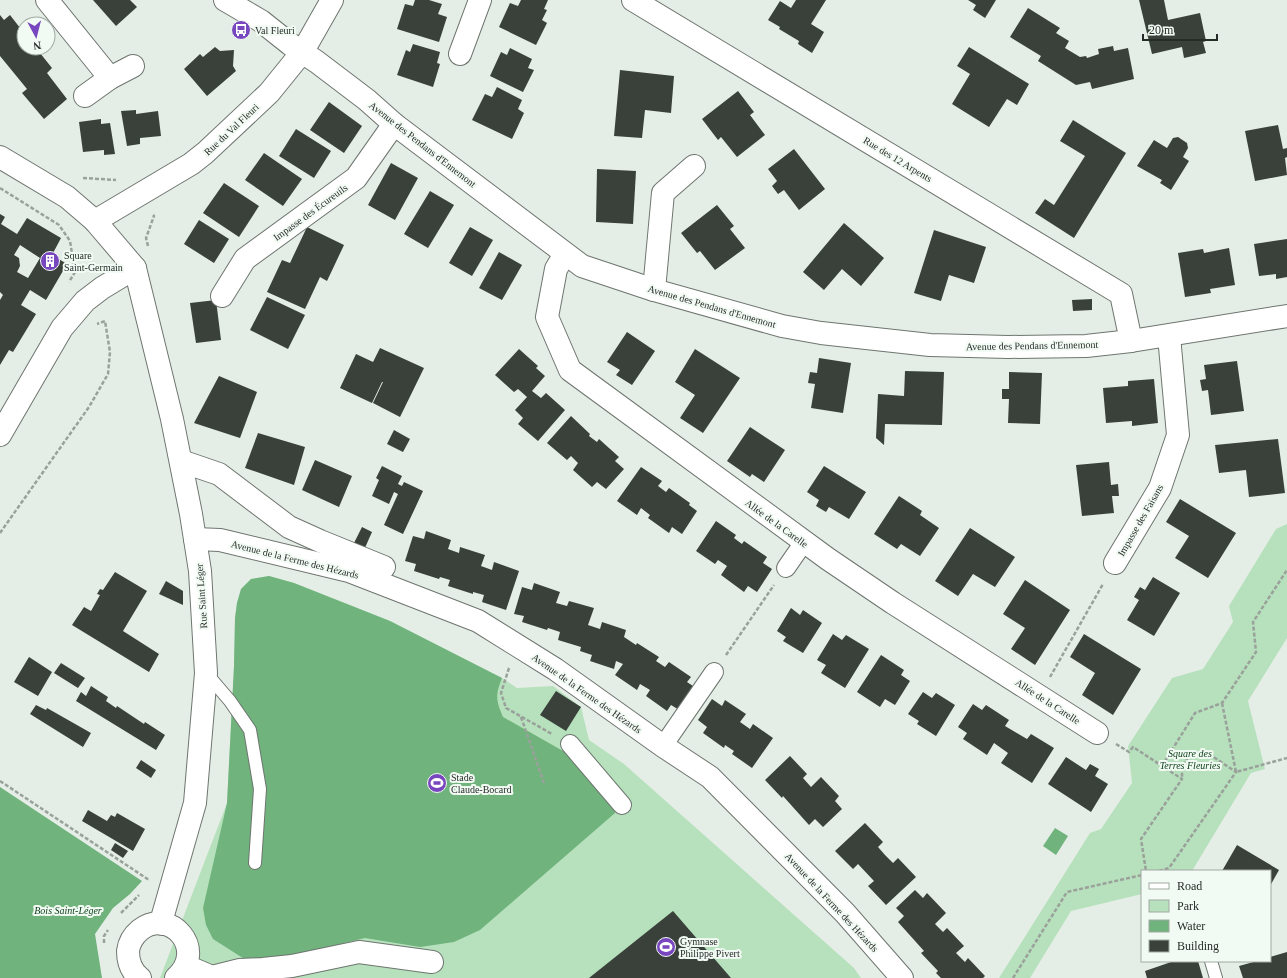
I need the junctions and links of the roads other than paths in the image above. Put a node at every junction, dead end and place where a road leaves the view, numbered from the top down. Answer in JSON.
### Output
{"nodes":[{"id":1,"x":47,"y":0,"type":"edge"},
{"id":2,"x":225,"y":0,"type":"edge"},
{"id":3,"x":332,"y":0,"type":"edge"},
{"id":4,"x":480,"y":0,"type":"edge"},
{"id":5,"x":633,"y":0,"type":"edge"},
{"id":6,"x":302,"y":51,"type":"junction"},
{"id":7,"x":460,"y":54,"type":"dead end"},
{"id":8,"x":133,"y":66,"type":"dead end"},
{"id":9,"x":110,"y":78,"type":"junction"},
{"id":10,"x":85,"y":96,"type":"dead end"},
{"id":11,"x":394,"y":124,"type":"junction"},
{"id":12,"x":0,"y":157,"type":"edge"},
{"id":13,"x":694,"y":166,"type":"dead end"},
{"id":14,"x":95,"y":221,"type":"junction"},
{"id":15,"x":565,"y":254,"type":"junction"},
{"id":16,"x":135,"y":268,"type":"junction"},
{"id":17,"x":654,"y":290,"type":"junction"},
{"id":18,"x":222,"y":296,"type":"dead end"},
{"id":19,"x":1287,"y":316,"type":"edge"},
{"id":20,"x":1169,"y":336,"type":"junction"},
{"id":21,"x":1131,"y":342,"type":"junction"},
{"id":22,"x":0,"y":435,"type":"edge"},
{"id":23,"x":181,"y":461,"type":"junction"},
{"id":24,"x":195,"y":539,"type":"junction"},
{"id":25,"x":804,"y":542,"type":"junction"},
{"id":26,"x":1115,"y":563,"type":"road end"},
{"id":27,"x":384,"y":567,"type":"dead end"},
{"id":28,"x":786,"y":568,"type":"road end"},
{"id":29,"x":714,"y":672,"type":"road end"},
{"id":30,"x":206,"y":673,"type":"junction"},
{"id":31,"x":1096,"y":733,"type":"dead end"},
{"id":32,"x":570,"y":744,"type":"road end"},
{"id":33,"x":663,"y":746,"type":"junction"},
{"id":34,"x":622,"y":805,"type":"dead end"},
{"id":35,"x":255,"y":863,"type":"dead end"},
{"id":36,"x":164,"y":924,"type":"junction"},
{"id":37,"x":432,"y":962,"type":"dead end"},
{"id":38,"x":1211,"y":962,"type":"edge"},
{"id":39,"x":181,"y":972,"type":"edge"},
{"id":40,"x":140,"y":978,"type":"edge"},
{"id":41,"x":902,"y":978,"type":"edge"},
{"id":42,"x":1216,"y":978,"type":"edge"}],
"edges":[{"from":1,"to":9,"type":"street"},
{"from":2,"to":6,"type":"street","name":"Avenue des Pendans d'Ennemont"},
{"from":3,"to":6,"type":"street","name":"Rue du Val Fleuri"},
{"from":4,"to":7,"type":"street"},
{"from":5,"to":21,"type":"street","name":"Rue des 12 Arpents"},
{"from":6,"to":11,"type":"street","name":"Avenue des Pendans d'Ennemont"},
{"from":6,"to":14,"type":"street","name":"Rue du Val Fleuri"},
{"from":8,"to":9,"type":"street"},
{"from":9,"to":10,"type":"street"},
{"from":11,"to":15,"type":"street","name":"Avenue des Pendans d'Ennemont"},
{"from":11,"to":18,"type":"street","name":"Impasse des Écureuils"},
{"from":12,"to":14,"type":"street"},
{"from":13,"to":17,"type":"street"},
{"from":14,"to":16,"type":"street"},
{"from":15,"to":17,"type":"street","name":"Avenue des Pendans d'Ennemont"},
{"from":15,"to":25,"type":"street","name":"Allée de la Carelle"},
{"from":16,"to":22,"type":"street"},
{"from":16,"to":23,"type":"street","name":"Rue Saint Léger"},
{"from":17,"to":21,"type":"street","name":"Avenue des Pendans d'Ennemont"},
{"from":19,"to":20,"type":"street","name":"Avenue des Pendans d'Ennemont"},
{"from":20,"to":21,"type":"street","name":"Avenue des Pendans d'Ennemont"},
{"from":20,"to":26,"type":"street","name":"Impasse des Faisans"},
{"from":23,"to":24,"type":"street","name":"Rue Saint Léger"},
{"from":23,"to":27,"type":"street"},
{"from":24,"to":30,"type":"street","name":"Rue Saint Léger"},
{"from":24,"to":33,"type":"street","name":"Avenue de la Ferme des Hézards"},
{"from":25,"to":28,"type":"street"},
{"from":25,"to":31,"type":"street","name":"Allée de la Carelle"},
{"from":29,"to":33,"type":"street"},
{"from":30,"to":35,"type":"lane"},
{"from":30,"to":36,"type":"street","name":"Rue Saint Léger"},
{"from":32,"to":34,"type":"street"},
{"from":33,"to":41,"type":"street","name":"Avenue de la Ferme des Hézards"},
{"from":36,"to":39,"type":"street"},
{"from":36,"to":40,"type":"street"},
{"from":37,"to":39,"type":"street"},
{"from":38,"to":42,"type":"lane"}]}
